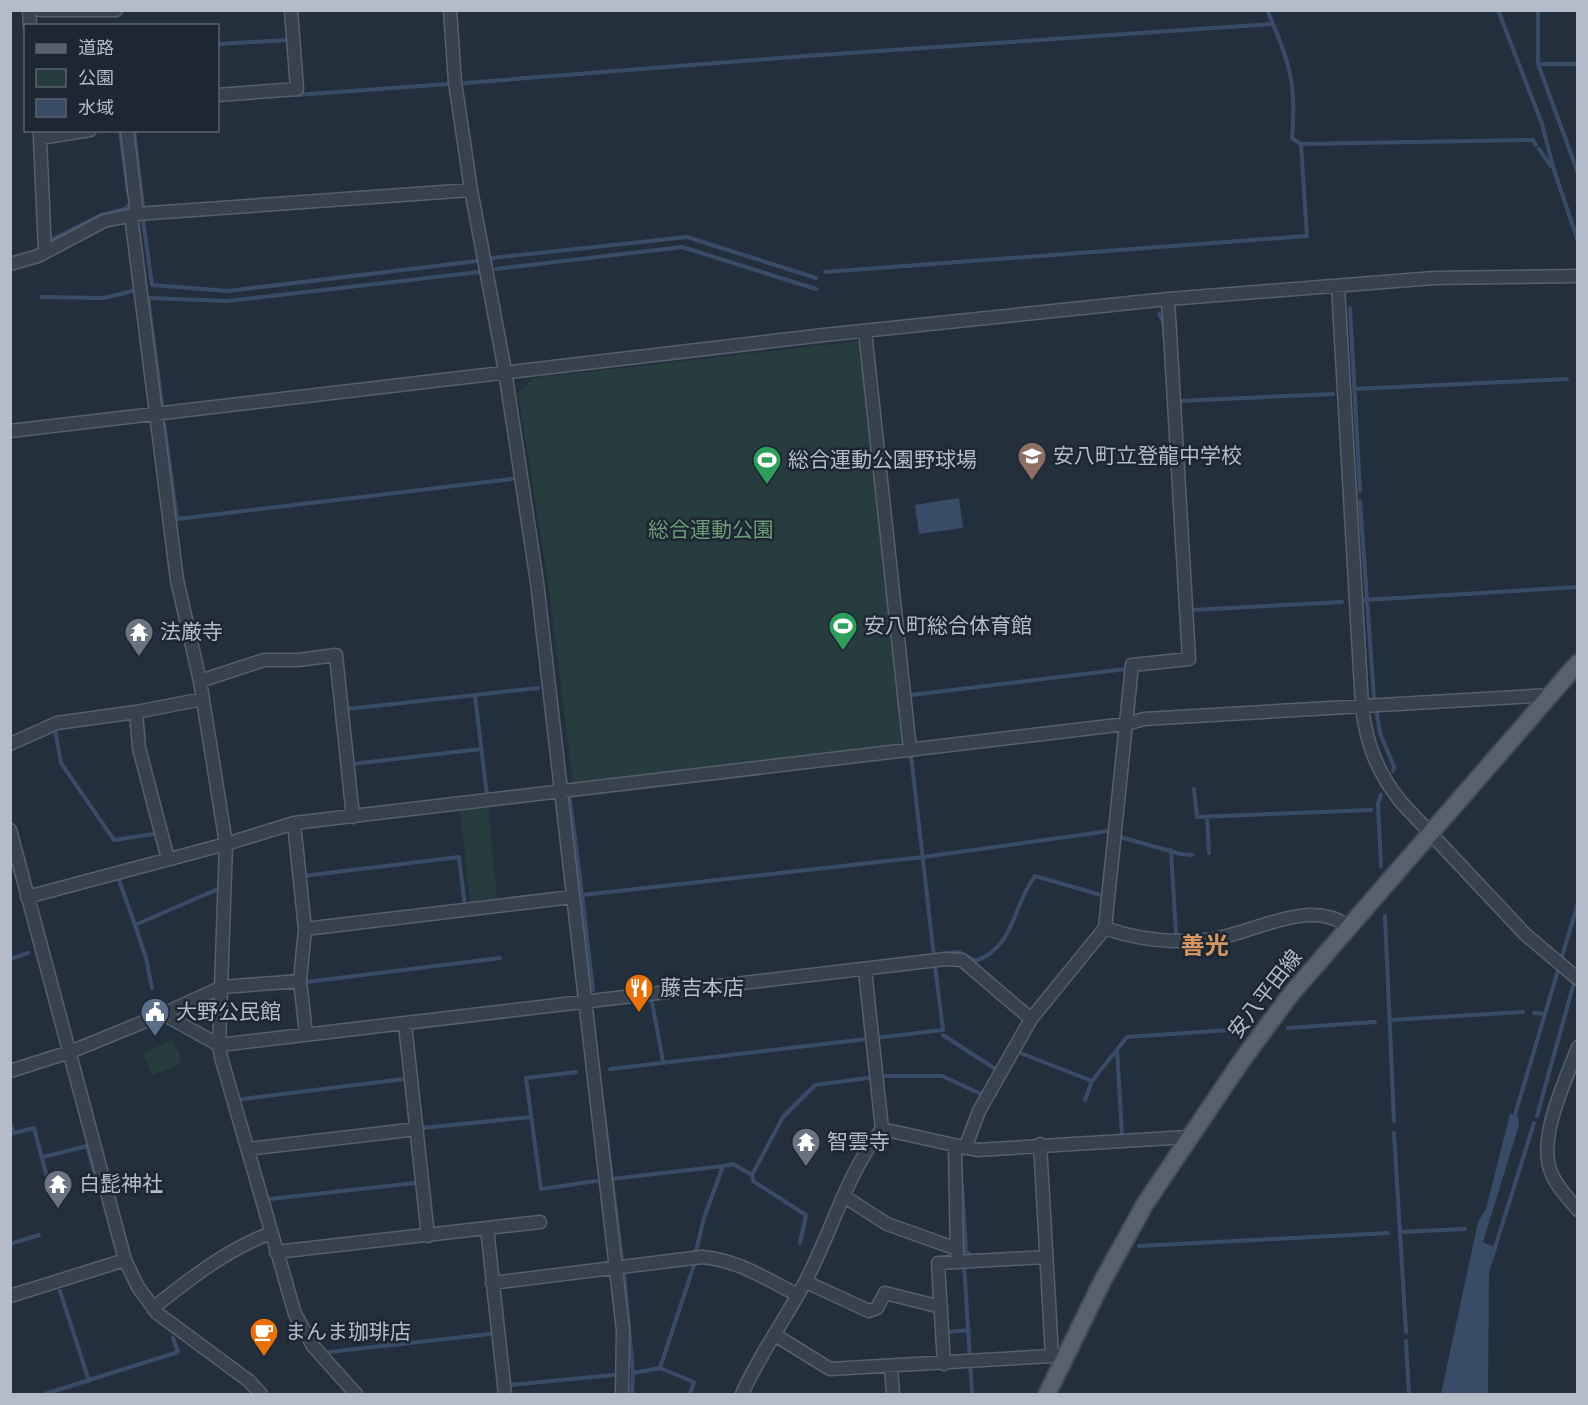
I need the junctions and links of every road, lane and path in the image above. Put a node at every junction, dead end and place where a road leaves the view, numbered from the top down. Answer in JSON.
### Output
{"nodes":[{"id":1,"x":40,"y":10,"type":"edge"},
{"id":2,"x":291,"y":10,"type":"edge"},
{"id":3,"x":450,"y":10,"type":"edge"},
{"id":4,"x":111,"y":11,"type":"edge"},
{"id":5,"x":219,"y":95,"type":"edge"},
{"id":6,"x":65,"y":132,"type":"edge"},
{"id":7,"x":127,"y":132,"type":"edge"},
{"id":8,"x":40,"y":134,"type":"edge"},
{"id":9,"x":471,"y":190,"type":"junction"},
{"id":10,"x":134,"y":215,"type":"junction"},
{"id":11,"x":45,"y":252,"type":"junction"},
{"id":12,"x":10,"y":264,"type":"edge"},
{"id":13,"x":1572,"y":276,"type":"edge"},
{"id":14,"x":1338,"y":286,"type":"junction"},
{"id":15,"x":1168,"y":299,"type":"junction"},
{"id":16,"x":866,"y":331,"type":"junction"},
{"id":17,"x":506,"y":371,"type":"junction"},
{"id":18,"x":157,"y":413,"type":"junction"},
{"id":19,"x":10,"y":430,"type":"edge"},
{"id":20,"x":1578,"y":663,"type":"edge"},
{"id":21,"x":200,"y":681,"type":"junction"},
{"id":22,"x":1550,"y":695,"type":"junction"},
{"id":23,"x":203,"y":699,"type":"junction"},
{"id":24,"x":1362,"y":706,"type":"junction"},
{"id":25,"x":136,"y":712,"type":"junction"},
{"id":26,"x":1126,"y":724,"type":"junction"},
{"id":27,"x":10,"y":744,"type":"edge"},
{"id":28,"x":910,"y":750,"type":"junction"},
{"id":29,"x":562,"y":792,"type":"junction"},
{"id":30,"x":354,"y":817,"type":"junction"},
{"id":31,"x":294,"y":823,"type":"junction"},
{"id":32,"x":10,"y":830,"type":"edge"},
{"id":33,"x":1430,"y":832,"type":"junction"},
{"id":34,"x":226,"y":844,"type":"junction"},
{"id":35,"x":13,"y":849,"type":"edge"},
{"id":36,"x":168,"y":859,"type":"junction"},
{"id":37,"x":27,"y":897,"type":"junction"},
{"id":38,"x":572,"y":897,"type":"junction"},
{"id":39,"x":1348,"y":926,"type":"junction"},
{"id":40,"x":1105,"y":928,"type":"junction"},
{"id":41,"x":305,"y":929,"type":"junction"},
{"id":42,"x":865,"y":970,"type":"junction"},
{"id":43,"x":1578,"y":979,"type":"edge"},
{"id":44,"x":300,"y":981,"type":"junction"},
{"id":45,"x":222,"y":987,"type":"junction"},
{"id":46,"x":586,"y":1003,"type":"junction"},
{"id":47,"x":163,"y":1014,"type":"junction"},
{"id":48,"x":1031,"y":1019,"type":"junction"},
{"id":49,"x":405,"y":1024,"type":"junction"},
{"id":50,"x":306,"y":1034,"type":"junction"},
{"id":51,"x":219,"y":1045,"type":"junction"},
{"id":52,"x":1578,"y":1047,"type":"edge"},
{"id":53,"x":70,"y":1052,"type":"junction"},
{"id":54,"x":10,"y":1071,"type":"edge"},
{"id":55,"x":417,"y":1129,"type":"junction"},
{"id":56,"x":882,"y":1130,"type":"junction"},
{"id":57,"x":1188,"y":1137,"type":"junction"},
{"id":58,"x":1040,"y":1144,"type":"junction"},
{"id":59,"x":960,"y":1147,"type":"junction"},
{"id":60,"x":248,"y":1149,"type":"junction"},
{"id":61,"x":845,"y":1197,"type":"junction"},
{"id":62,"x":1578,"y":1210,"type":"edge"},
{"id":63,"x":540,"y":1222,"type":"dead end"},
{"id":64,"x":487,"y":1228,"type":"junction"},
{"id":65,"x":271,"y":1233,"type":"junction"},
{"id":66,"x":428,"y":1236,"type":"junction"},
{"id":67,"x":957,"y":1249,"type":"junction"},
{"id":68,"x":276,"y":1252,"type":"junction"},
{"id":69,"x":1046,"y":1257,"type":"junction"},
{"id":70,"x":125,"y":1260,"type":"junction"},
{"id":71,"x":957,"y":1262,"type":"junction"},
{"id":72,"x":615,"y":1269,"type":"junction"},
{"id":73,"x":806,"y":1282,"type":"junction"},
{"id":74,"x":492,"y":1283,"type":"junction"},
{"id":75,"x":10,"y":1296,"type":"edge"},
{"id":76,"x":798,"y":1296,"type":"junction"},
{"id":77,"x":940,"y":1307,"type":"junction"},
{"id":78,"x":153,"y":1308,"type":"junction"},
{"id":79,"x":775,"y":1335,"type":"junction"},
{"id":80,"x":1059,"y":1355,"type":"junction"},
{"id":81,"x":944,"y":1364,"type":"junction"},
{"id":82,"x":891,"y":1367,"type":"junction"},
{"id":83,"x":261,"y":1395,"type":"edge"},
{"id":84,"x":356,"y":1395,"type":"edge"},
{"id":85,"x":505,"y":1395,"type":"edge"},
{"id":86,"x":622,"y":1395,"type":"edge"},
{"id":87,"x":742,"y":1395,"type":"edge"},
{"id":88,"x":893,"y":1395,"type":"edge"},
{"id":89,"x":1047,"y":1395,"type":"edge"}],
"edges":[{"from":1,"to":4,"type":"street"},
{"from":2,"to":5,"type":"street"},
{"from":3,"to":9,"type":"street"},
{"from":6,"to":8,"type":"street"},
{"from":7,"to":10,"type":"street"},
{"from":8,"to":11,"type":"street"},
{"from":9,"to":10,"type":"street"},
{"from":9,"to":17,"type":"street"},
{"from":10,"to":11,"type":"street"},
{"from":10,"to":18,"type":"street"},
{"from":11,"to":12,"type":"street"},
{"from":13,"to":14,"type":"street"},
{"from":14,"to":15,"type":"street"},
{"from":14,"to":24,"type":"street"},
{"from":15,"to":16,"type":"street"},
{"from":15,"to":26,"type":"street"},
{"from":16,"to":17,"type":"street"},
{"from":16,"to":28,"type":"street"},
{"from":17,"to":18,"type":"street"},
{"from":17,"to":29,"type":"street"},
{"from":18,"to":19,"type":"street"},
{"from":18,"to":21,"type":"street"},
{"from":20,"to":22,"type":"main road","name":"安八平田線"},
{"from":21,"to":23,"type":"street"},
{"from":21,"to":30,"type":"street"},
{"from":22,"to":24,"type":"street"},
{"from":22,"to":33,"type":"main road","name":"安八平田線"},
{"from":23,"to":25,"type":"street"},
{"from":23,"to":34,"type":"street"},
{"from":24,"to":26,"type":"street"},
{"from":24,"to":33,"type":"street"},
{"from":25,"to":27,"type":"street"},
{"from":25,"to":36,"type":"street"},
{"from":26,"to":28,"type":"street"},
{"from":26,"to":40,"type":"street"},
{"from":28,"to":29,"type":"street"},
{"from":29,"to":30,"type":"street"},
{"from":29,"to":38,"type":"street"},
{"from":30,"to":31,"type":"street"},
{"from":31,"to":34,"type":"street"},
{"from":31,"to":41,"type":"street"},
{"from":32,"to":35,"type":"street"},
{"from":33,"to":39,"type":"main road","name":"安八平田線"},
{"from":33,"to":43,"type":"street"},
{"from":34,"to":36,"type":"street"},
{"from":34,"to":45,"type":"street"},
{"from":35,"to":37,"type":"street"},
{"from":36,"to":37,"type":"street"},
{"from":37,"to":53,"type":"street"},
{"from":38,"to":41,"type":"street"},
{"from":38,"to":46,"type":"street"},
{"from":39,"to":40,"type":"street"},
{"from":39,"to":57,"type":"main road","name":"安八平田線"},
{"from":40,"to":48,"type":"street"},
{"from":41,"to":44,"type":"street"},
{"from":42,"to":46,"type":"street"},
{"from":42,"to":48,"type":"street"},
{"from":42,"to":56,"type":"street"},
{"from":44,"to":45,"type":"street"},
{"from":44,"to":50,"type":"street"},
{"from":45,"to":47,"type":"street"},
{"from":45,"to":51,"type":"street"},
{"from":46,"to":49,"type":"street"},
{"from":46,"to":72,"type":"street"},
{"from":47,"to":51,"type":"street"},
{"from":47,"to":53,"type":"street"},
{"from":48,"to":59,"type":"street"},
{"from":49,"to":50,"type":"street"},
{"from":49,"to":55,"type":"street"},
{"from":50,"to":51,"type":"street"},
{"from":51,"to":60,"type":"street"},
{"from":52,"to":62,"type":"street"},
{"from":53,"to":54,"type":"street"},
{"from":53,"to":70,"type":"street"},
{"from":55,"to":60,"type":"street"},
{"from":55,"to":66,"type":"street"},
{"from":56,"to":59,"type":"street"},
{"from":56,"to":61,"type":"street"},
{"from":57,"to":58,"type":"street"},
{"from":57,"to":80,"type":"main road","name":"安八平田線"},
{"from":58,"to":59,"type":"street"},
{"from":58,"to":69,"type":"street"},
{"from":59,"to":67,"type":"street"},
{"from":60,"to":65,"type":"street"},
{"from":61,"to":67,"type":"street"},
{"from":61,"to":73,"type":"street"},
{"from":63,"to":64,"type":"street"},
{"from":64,"to":66,"type":"street"},
{"from":64,"to":74,"type":"street"},
{"from":65,"to":68,"type":"street"},
{"from":65,"to":78,"type":"street"},
{"from":66,"to":68,"type":"street"},
{"from":67,"to":71,"type":"street"},
{"from":68,"to":84,"type":"street"},
{"from":69,"to":71,"type":"street"},
{"from":69,"to":80,"type":"street"},
{"from":70,"to":75,"type":"street"},
{"from":70,"to":78,"type":"street"},
{"from":71,"to":77,"type":"street"},
{"from":72,"to":74,"type":"street"},
{"from":72,"to":76,"type":"street"},
{"from":72,"to":86,"type":"street"},
{"from":73,"to":76,"type":"street"},
{"from":73,"to":77,"type":"street"},
{"from":74,"to":85,"type":"street"},
{"from":76,"to":79,"type":"street"},
{"from":77,"to":81,"type":"street"},
{"from":78,"to":83,"type":"street"},
{"from":79,"to":82,"type":"street"},
{"from":79,"to":87,"type":"street"},
{"from":80,"to":81,"type":"street"},
{"from":80,"to":89,"type":"main road","name":"安八平田線"},
{"from":81,"to":82,"type":"street"},
{"from":82,"to":88,"type":"street"}]}
